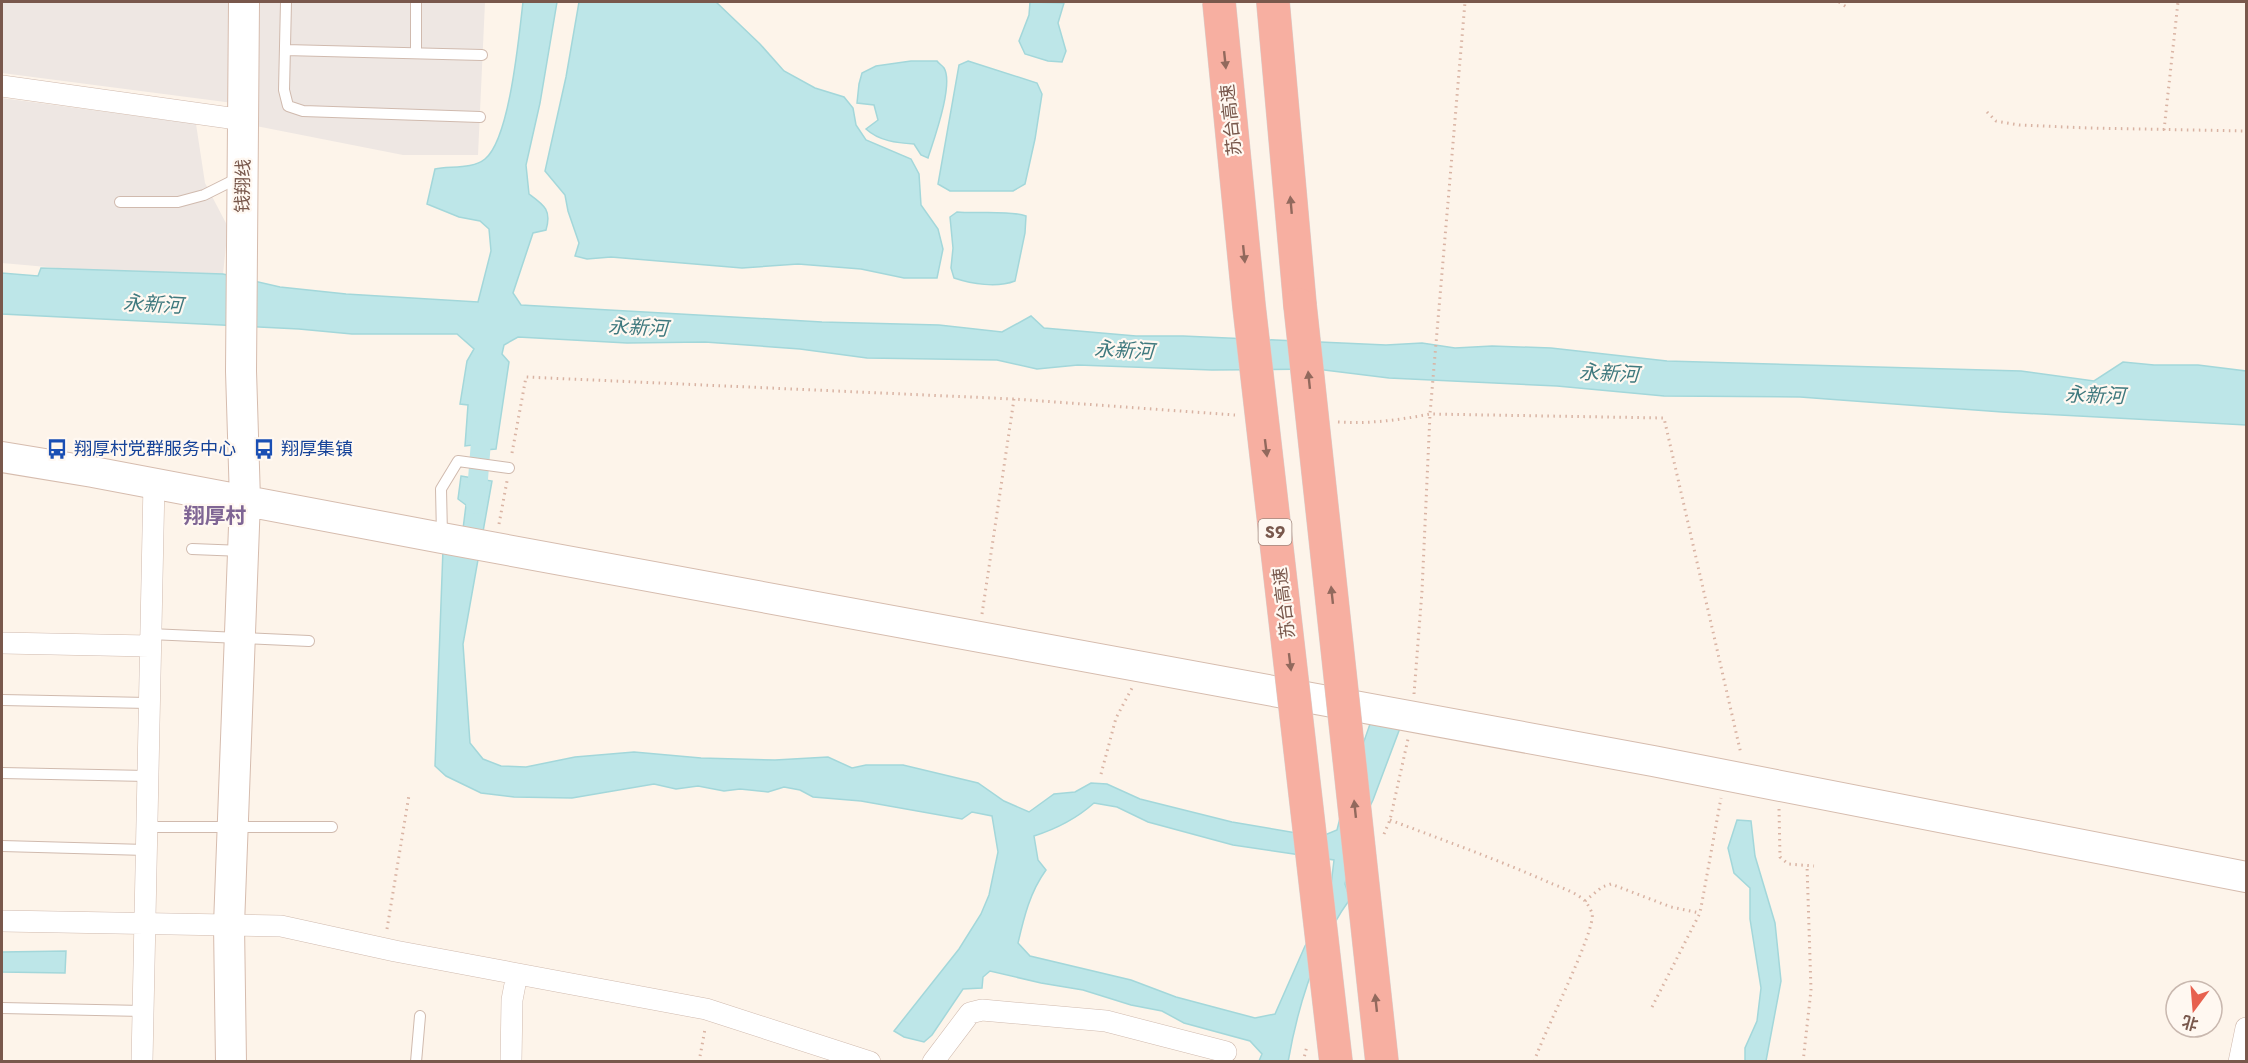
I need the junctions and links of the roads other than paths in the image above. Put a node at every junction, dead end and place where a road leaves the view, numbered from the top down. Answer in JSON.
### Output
{"nodes":[{"id":1,"x":244,"y":2,"type":"edge"},
{"id":2,"x":286,"y":2,"type":"edge"},
{"id":3,"x":416,"y":2,"type":"edge"},
{"id":4,"x":1219,"y":2,"type":"edge"},
{"id":5,"x":1273,"y":2,"type":"edge"},
{"id":6,"x":285,"y":50,"type":"junction"},
{"id":7,"x":416,"y":53,"type":"junction"},
{"id":8,"x":482,"y":55,"type":"dead end"},
{"id":9,"x":2,"y":86,"type":"edge"},
{"id":10,"x":480,"y":117,"type":"dead end"},
{"id":11,"x":244,"y":120,"type":"junction"},
{"id":12,"x":244,"y":175,"type":"junction"},
{"id":13,"x":120,"y":202,"type":"dead end"},
{"id":14,"x":2,"y":457,"type":"edge"},
{"id":15,"x":509,"y":468,"type":"road end"},
{"id":16,"x":154,"y":483,"type":"junction"},
{"id":17,"x":244,"y":500,"type":"junction"},
{"id":18,"x":442,"y":538,"type":"junction"},
{"id":19,"x":192,"y":549,"type":"dead end"},
{"id":20,"x":243,"y":551,"type":"junction"},
{"id":21,"x":240,"y":638,"type":"junction"},
{"id":22,"x":149,"y":640,"type":"junction"},
{"id":23,"x":309,"y":641,"type":"dead end"},
{"id":24,"x":2,"y":643,"type":"edge"},
{"id":25,"x":2,"y":700,"type":"edge"},
{"id":26,"x":148,"y":703,"type":"junction"},
{"id":27,"x":2,"y":773,"type":"edge"},
{"id":28,"x":147,"y":776,"type":"junction"},
{"id":29,"x":146,"y":827,"type":"junction"},
{"id":30,"x":233,"y":827,"type":"junction"},
{"id":31,"x":332,"y":827,"type":"dead end"},
{"id":32,"x":2,"y":846,"type":"edge"},
{"id":33,"x":146,"y":849,"type":"junction"},
{"id":34,"x":2247,"y":877,"type":"edge"},
{"id":35,"x":2,"y":921,"type":"edge"},
{"id":36,"x":144,"y":923,"type":"junction"},
{"id":37,"x":229,"y":925,"type":"junction"},
{"id":38,"x":517,"y":974,"type":"junction"},
{"id":39,"x":2,"y":1008,"type":"edge"},
{"id":40,"x":143,"y":1011,"type":"junction"},
{"id":41,"x":420,"y":1016,"type":"dead end"},
{"id":42,"x":2247,"y":1028,"type":"edge"},
{"id":43,"x":1226,"y":1052,"type":"dead end"},
{"id":44,"x":142,"y":1062,"type":"edge"},
{"id":45,"x":231,"y":1062,"type":"edge"},
{"id":46,"x":416,"y":1062,"type":"edge"},
{"id":47,"x":511,"y":1062,"type":"edge"},
{"id":48,"x":870,"y":1062,"type":"edge"},
{"id":49,"x":933,"y":1062,"type":"edge"},
{"id":50,"x":1336,"y":1062,"type":"edge"},
{"id":51,"x":1382,"y":1062,"type":"edge"},
{"id":52,"x":2240,"y":1062,"type":"edge"}],
"edges":[{"from":1,"to":11,"type":"street","name":"钱翔线"},
{"from":2,"to":6,"type":"lane"},
{"from":3,"to":7,"type":"lane"},
{"from":4,"to":50,"type":"highway","name":"苏台高速","number":"S9","one_way":true,"bridge":true},
{"from":51,"to":5,"type":"highway","one_way":true,"bridge":true},
{"from":6,"to":7,"type":"lane"},
{"from":6,"to":10,"type":"lane"},
{"from":7,"to":8,"type":"lane"},
{"from":9,"to":11,"type":"street"},
{"from":11,"to":12,"type":"street","name":"钱翔线"},
{"from":12,"to":13,"type":"lane"},
{"from":12,"to":17,"type":"street","name":"钱翔线"},
{"from":14,"to":16,"type":"street"},
{"from":15,"to":18,"type":"lane"},
{"from":16,"to":17,"type":"street"},
{"from":16,"to":22,"type":"street"},
{"from":17,"to":18,"type":"street"},
{"from":17,"to":20,"type":"street","name":"钱翔线"},
{"from":18,"to":34,"type":"street"},
{"from":19,"to":20,"type":"lane"},
{"from":20,"to":21,"type":"street","name":"钱翔线"},
{"from":21,"to":22,"type":"lane"},
{"from":21,"to":23,"type":"lane"},
{"from":21,"to":30,"type":"street","name":"钱翔线"},
{"from":22,"to":24,"type":"street"},
{"from":22,"to":26,"type":"street"},
{"from":25,"to":26,"type":"lane"},
{"from":26,"to":28,"type":"street"},
{"from":27,"to":28,"type":"lane"},
{"from":28,"to":29,"type":"street"},
{"from":29,"to":30,"type":"lane"},
{"from":29,"to":33,"type":"street"},
{"from":30,"to":31,"type":"lane"},
{"from":30,"to":37,"type":"street","name":"钱翔线"},
{"from":32,"to":33,"type":"lane"},
{"from":33,"to":36,"type":"street"},
{"from":35,"to":36,"type":"street"},
{"from":36,"to":37,"type":"street"},
{"from":36,"to":40,"type":"street"},
{"from":37,"to":38,"type":"street"},
{"from":37,"to":45,"type":"street","name":"钱翔线"},
{"from":38,"to":47,"type":"street"},
{"from":38,"to":48,"type":"street"},
{"from":39,"to":40,"type":"lane"},
{"from":40,"to":44,"type":"street"},
{"from":41,"to":46,"type":"lane"},
{"from":42,"to":52,"type":"street"},
{"from":43,"to":49,"type":"street"}]}
